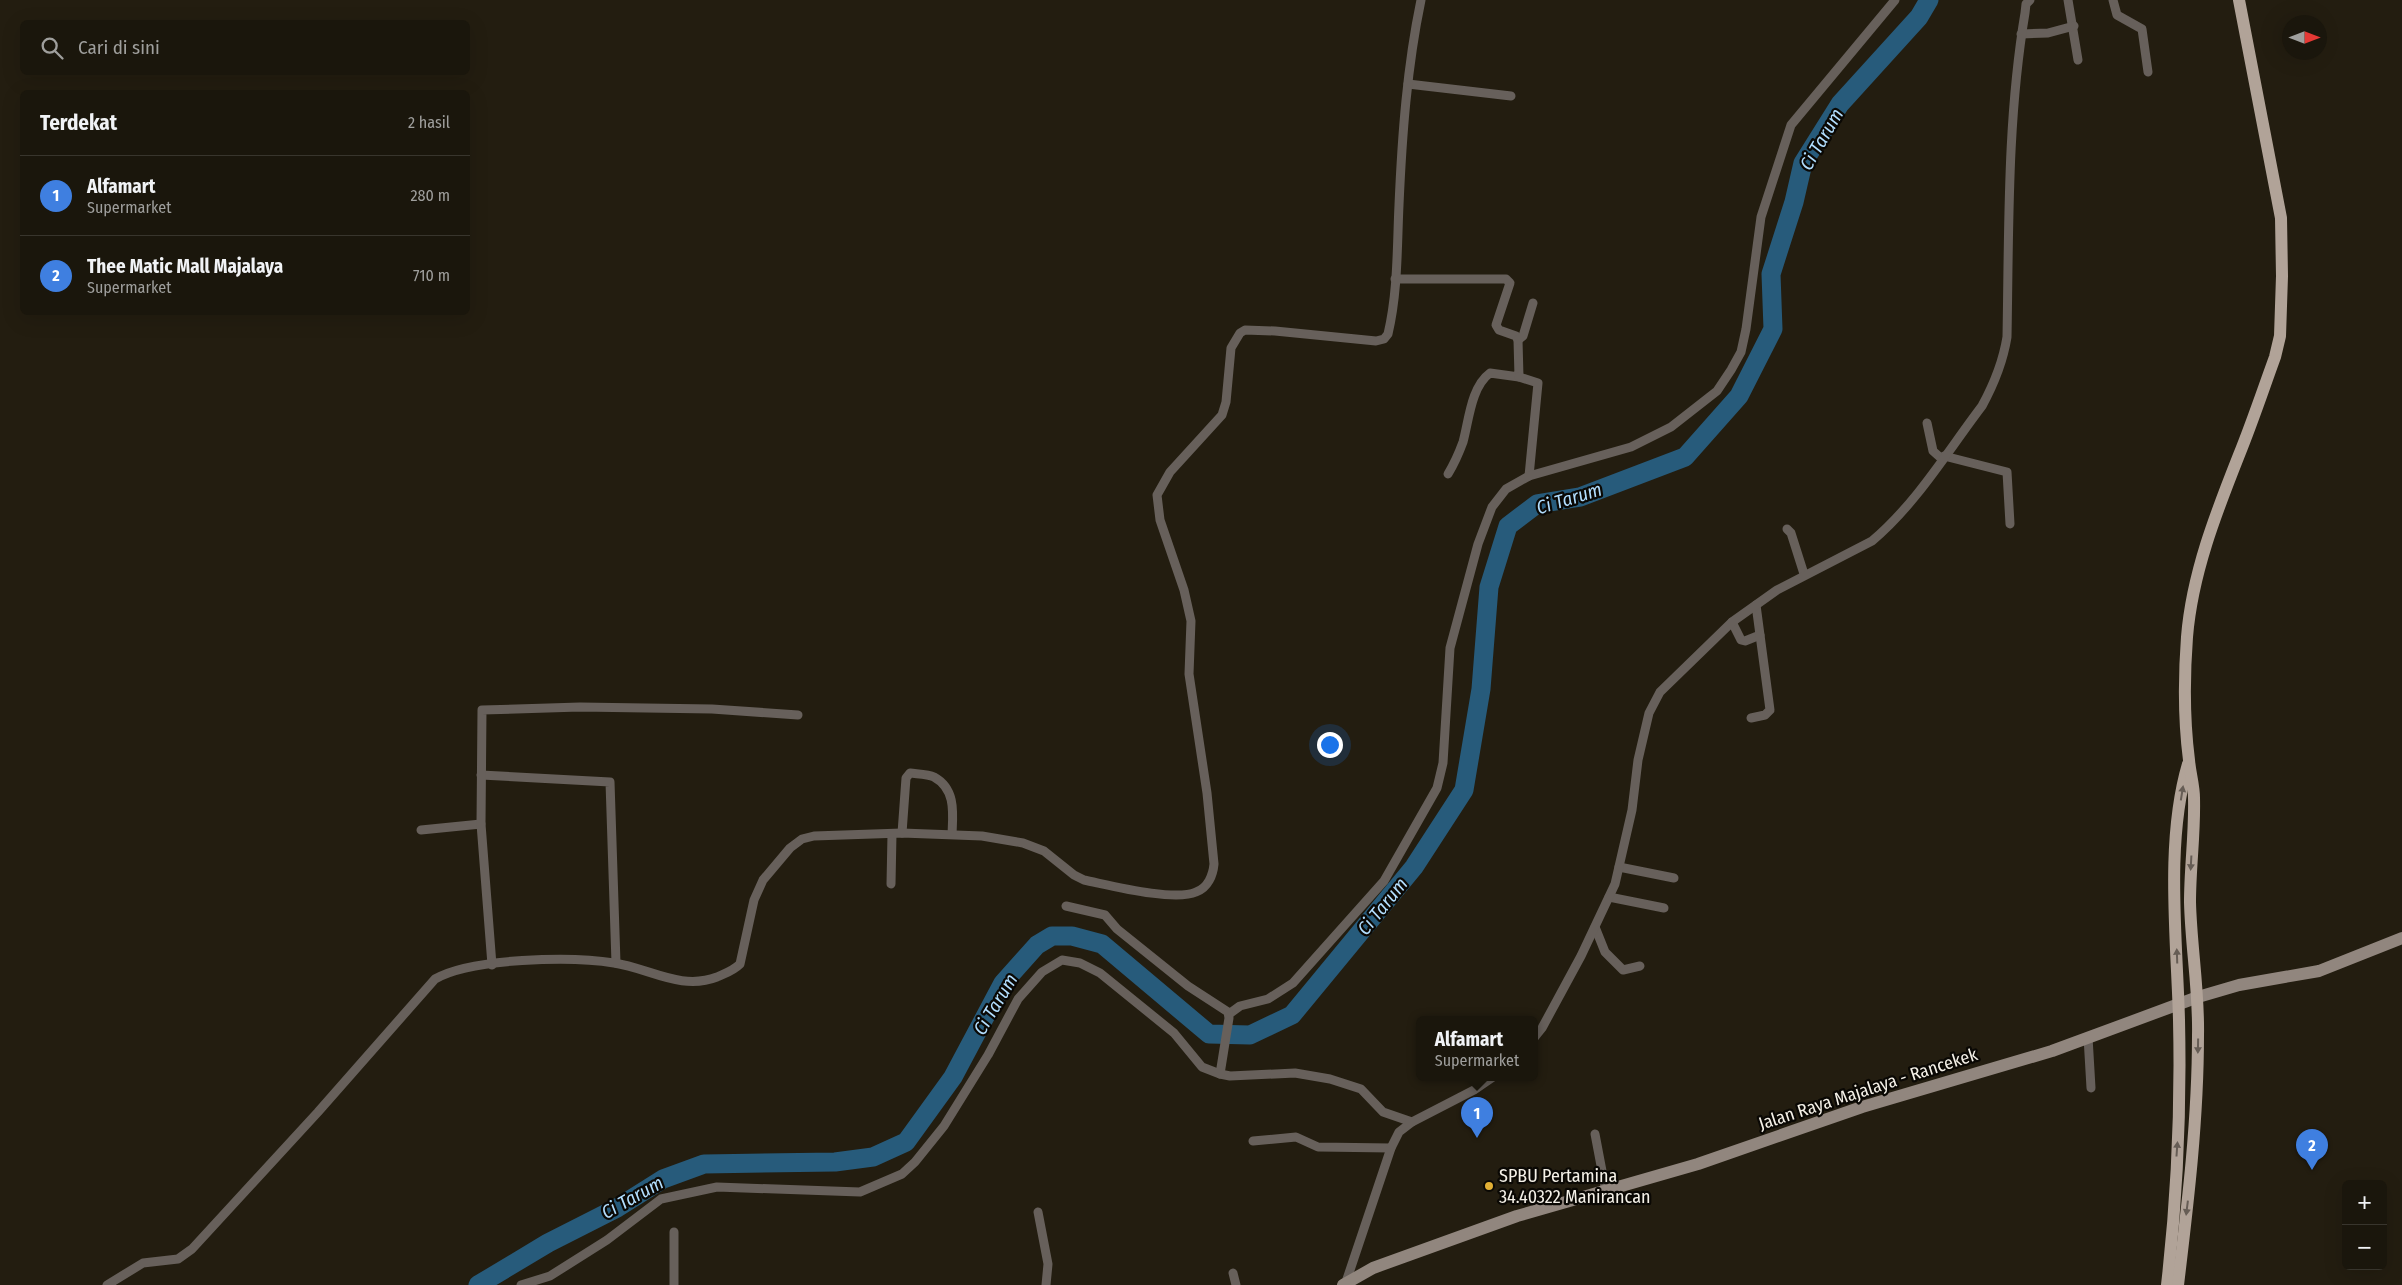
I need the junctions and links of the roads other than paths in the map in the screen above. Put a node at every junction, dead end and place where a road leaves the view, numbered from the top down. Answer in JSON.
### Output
{"nodes":[{"id":1,"x":1421,"y":0,"type":"edge"},
{"id":2,"x":1895,"y":0,"type":"edge"},
{"id":3,"x":2068,"y":0,"type":"edge"},
{"id":4,"x":2113,"y":0,"type":"edge"},
{"id":5,"x":2239,"y":0,"type":"edge"},
{"id":6,"x":2027,"y":1,"type":"edge"},
{"id":7,"x":2074,"y":26,"type":"junction"},
{"id":8,"x":2021,"y":34,"type":"junction"},
{"id":9,"x":2078,"y":60,"type":"dead end"},
{"id":10,"x":2148,"y":72,"type":"dead end"},
{"id":11,"x":1408,"y":84,"type":"junction"},
{"id":12,"x":1511,"y":96,"type":"dead end"},
{"id":13,"x":1395,"y":279,"type":"junction"},
{"id":14,"x":1533,"y":303,"type":"dead end"},
{"id":15,"x":1518,"y":340,"type":"junction"},
{"id":16,"x":1519,"y":377,"type":"junction"},
{"id":17,"x":1927,"y":422,"type":"dead end"},
{"id":18,"x":1943,"y":458,"type":"junction"},
{"id":19,"x":1448,"y":474,"type":"dead end"},
{"id":20,"x":1528,"y":476,"type":"junction"},
{"id":21,"x":2010,"y":524,"type":"dead end"},
{"id":22,"x":1787,"y":529,"type":"dead end"},
{"id":23,"x":1804,"y":574,"type":"junction"},
{"id":24,"x":1756,"y":605,"type":"junction"},
{"id":25,"x":1732,"y":622,"type":"junction"},
{"id":26,"x":1760,"y":635,"type":"junction"},
{"id":27,"x":798,"y":715,"type":"dead end"},
{"id":28,"x":1751,"y":718,"type":"dead end"},
{"id":29,"x":2189,"y":762,"type":"junction"},
{"id":30,"x":481,"y":775,"type":"junction"},
{"id":31,"x":482,"y":824,"type":"junction"},
{"id":32,"x":421,"y":830,"type":"dead end"},
{"id":33,"x":902,"y":833,"type":"junction"},
{"id":34,"x":892,"y":834,"type":"junction"},
{"id":35,"x":952,"y":834,"type":"junction"},
{"id":36,"x":1619,"y":867,"type":"junction"},
{"id":37,"x":1674,"y":878,"type":"dead end"},
{"id":38,"x":891,"y":884,"type":"dead end"},
{"id":39,"x":1609,"y":897,"type":"junction"},
{"id":40,"x":1066,"y":906,"type":"dead end"},
{"id":41,"x":1664,"y":908,"type":"dead end"},
{"id":42,"x":1595,"y":927,"type":"junction"},
{"id":43,"x":2402,"y":938,"type":"edge"},
{"id":44,"x":616,"y":963,"type":"junction"},
{"id":45,"x":492,"y":965,"type":"junction"},
{"id":46,"x":1640,"y":966,"type":"dead end"},
{"id":47,"x":2198,"y":997,"type":"junction"},
{"id":48,"x":2179,"y":1004,"type":"junction"},
{"id":49,"x":1229,"y":1016,"type":"junction"},
{"id":50,"x":1538,"y":1032,"type":"edge"},
{"id":51,"x":2088,"y":1037,"type":"junction"},
{"id":52,"x":1221,"y":1071,"type":"junction"},
{"id":53,"x":1487,"y":1081,"type":"edge"},
{"id":54,"x":2091,"y":1088,"type":"dead end"},
{"id":55,"x":1412,"y":1122,"type":"junction"},
{"id":56,"x":1595,"y":1134,"type":"dead end"},
{"id":57,"x":1253,"y":1141,"type":"dead end"},
{"id":58,"x":1391,"y":1148,"type":"junction"},
{"id":59,"x":1606,"y":1192,"type":"junction"},
{"id":60,"x":1038,"y":1212,"type":"dead end"},
{"id":61,"x":674,"y":1232,"type":"dead end"},
{"id":62,"x":1233,"y":1273,"type":"dead end"},
{"id":63,"x":1344,"y":1284,"type":"edge"},
{"id":64,"x":107,"y":1285,"type":"edge"},
{"id":65,"x":521,"y":1285,"type":"edge"},
{"id":66,"x":674,"y":1285,"type":"edge"},
{"id":67,"x":1046,"y":1285,"type":"edge"},
{"id":68,"x":1236,"y":1285,"type":"edge"},
{"id":69,"x":2167,"y":1285,"type":"edge"},
{"id":70,"x":2178,"y":1285,"type":"edge"}],
"edges":[{"from":1,"to":11,"type":"street"},
{"from":2,"to":20,"type":"street"},
{"from":3,"to":7,"type":"street"},
{"from":4,"to":10,"type":"street"},
{"from":5,"to":29,"type":"main road"},
{"from":6,"to":8,"type":"street"},
{"from":7,"to":8,"type":"street"},
{"from":7,"to":9,"type":"street"},
{"from":8,"to":18,"type":"street"},
{"from":11,"to":12,"type":"street"},
{"from":11,"to":13,"type":"street"},
{"from":13,"to":15,"type":"street"},
{"from":13,"to":35,"type":"street"},
{"from":14,"to":15,"type":"street"},
{"from":15,"to":16,"type":"street"},
{"from":16,"to":19,"type":"street"},
{"from":16,"to":20,"type":"street"},
{"from":17,"to":18,"type":"street"},
{"from":18,"to":21,"type":"street"},
{"from":18,"to":23,"type":"street"},
{"from":20,"to":49,"type":"street"},
{"from":22,"to":23,"type":"street"},
{"from":23,"to":24,"type":"street"},
{"from":24,"to":25,"type":"street"},
{"from":24,"to":26,"type":"street"},
{"from":25,"to":26,"type":"street"},
{"from":25,"to":36,"type":"street"},
{"from":26,"to":28,"type":"street"},
{"from":27,"to":30,"type":"street"},
{"from":29,"to":47,"type":"main road","one_way":true},
{"from":48,"to":29,"type":"main road","one_way":true},
{"from":30,"to":31,"type":"street"},
{"from":30,"to":44,"type":"street"},
{"from":31,"to":32,"type":"street"},
{"from":31,"to":45,"type":"street"},
{"from":33,"to":34,"type":"street"},
{"from":33,"to":35,"type":"street"},
{"from":33,"to":35,"type":"street"},
{"from":34,"to":38,"type":"street"},
{"from":34,"to":44,"type":"street"},
{"from":36,"to":37,"type":"street"},
{"from":36,"to":39,"type":"street"},
{"from":39,"to":41,"type":"street"},
{"from":39,"to":42,"type":"street"},
{"from":40,"to":49,"type":"street"},
{"from":42,"to":46,"type":"street"},
{"from":42,"to":50,"type":"street"},
{"from":43,"to":47,"type":"main road","name":"Jalan Raya Majalaya - Rancekek"},
{"from":44,"to":45,"type":"street"},
{"from":45,"to":64,"type":"street"},
{"from":47,"to":48,"type":"main road","name":"Jalan Raya Majalaya - Rancekek"},
{"from":47,"to":70,"type":"main road","one_way":true},
{"from":48,"to":51,"type":"main road","name":"Jalan Raya Majalaya - Rancekek"},
{"from":69,"to":48,"type":"main road","one_way":true},
{"from":49,"to":52,"type":"street"},
{"from":51,"to":54,"type":"street"},
{"from":51,"to":59,"type":"main road","name":"Jalan Raya Majalaya - Rancekek"},
{"from":52,"to":55,"type":"street"},
{"from":52,"to":65,"type":"street"},
{"from":53,"to":55,"type":"street"},
{"from":55,"to":58,"type":"street"},
{"from":56,"to":59,"type":"street"},
{"from":57,"to":58,"type":"street"},
{"from":58,"to":63,"type":"street"},
{"from":59,"to":63,"type":"main road","name":"Jalan Raya Majalaya - Rancekek"},
{"from":60,"to":67,"type":"street"},
{"from":61,"to":66,"type":"street"},
{"from":62,"to":68,"type":"street"}]}
